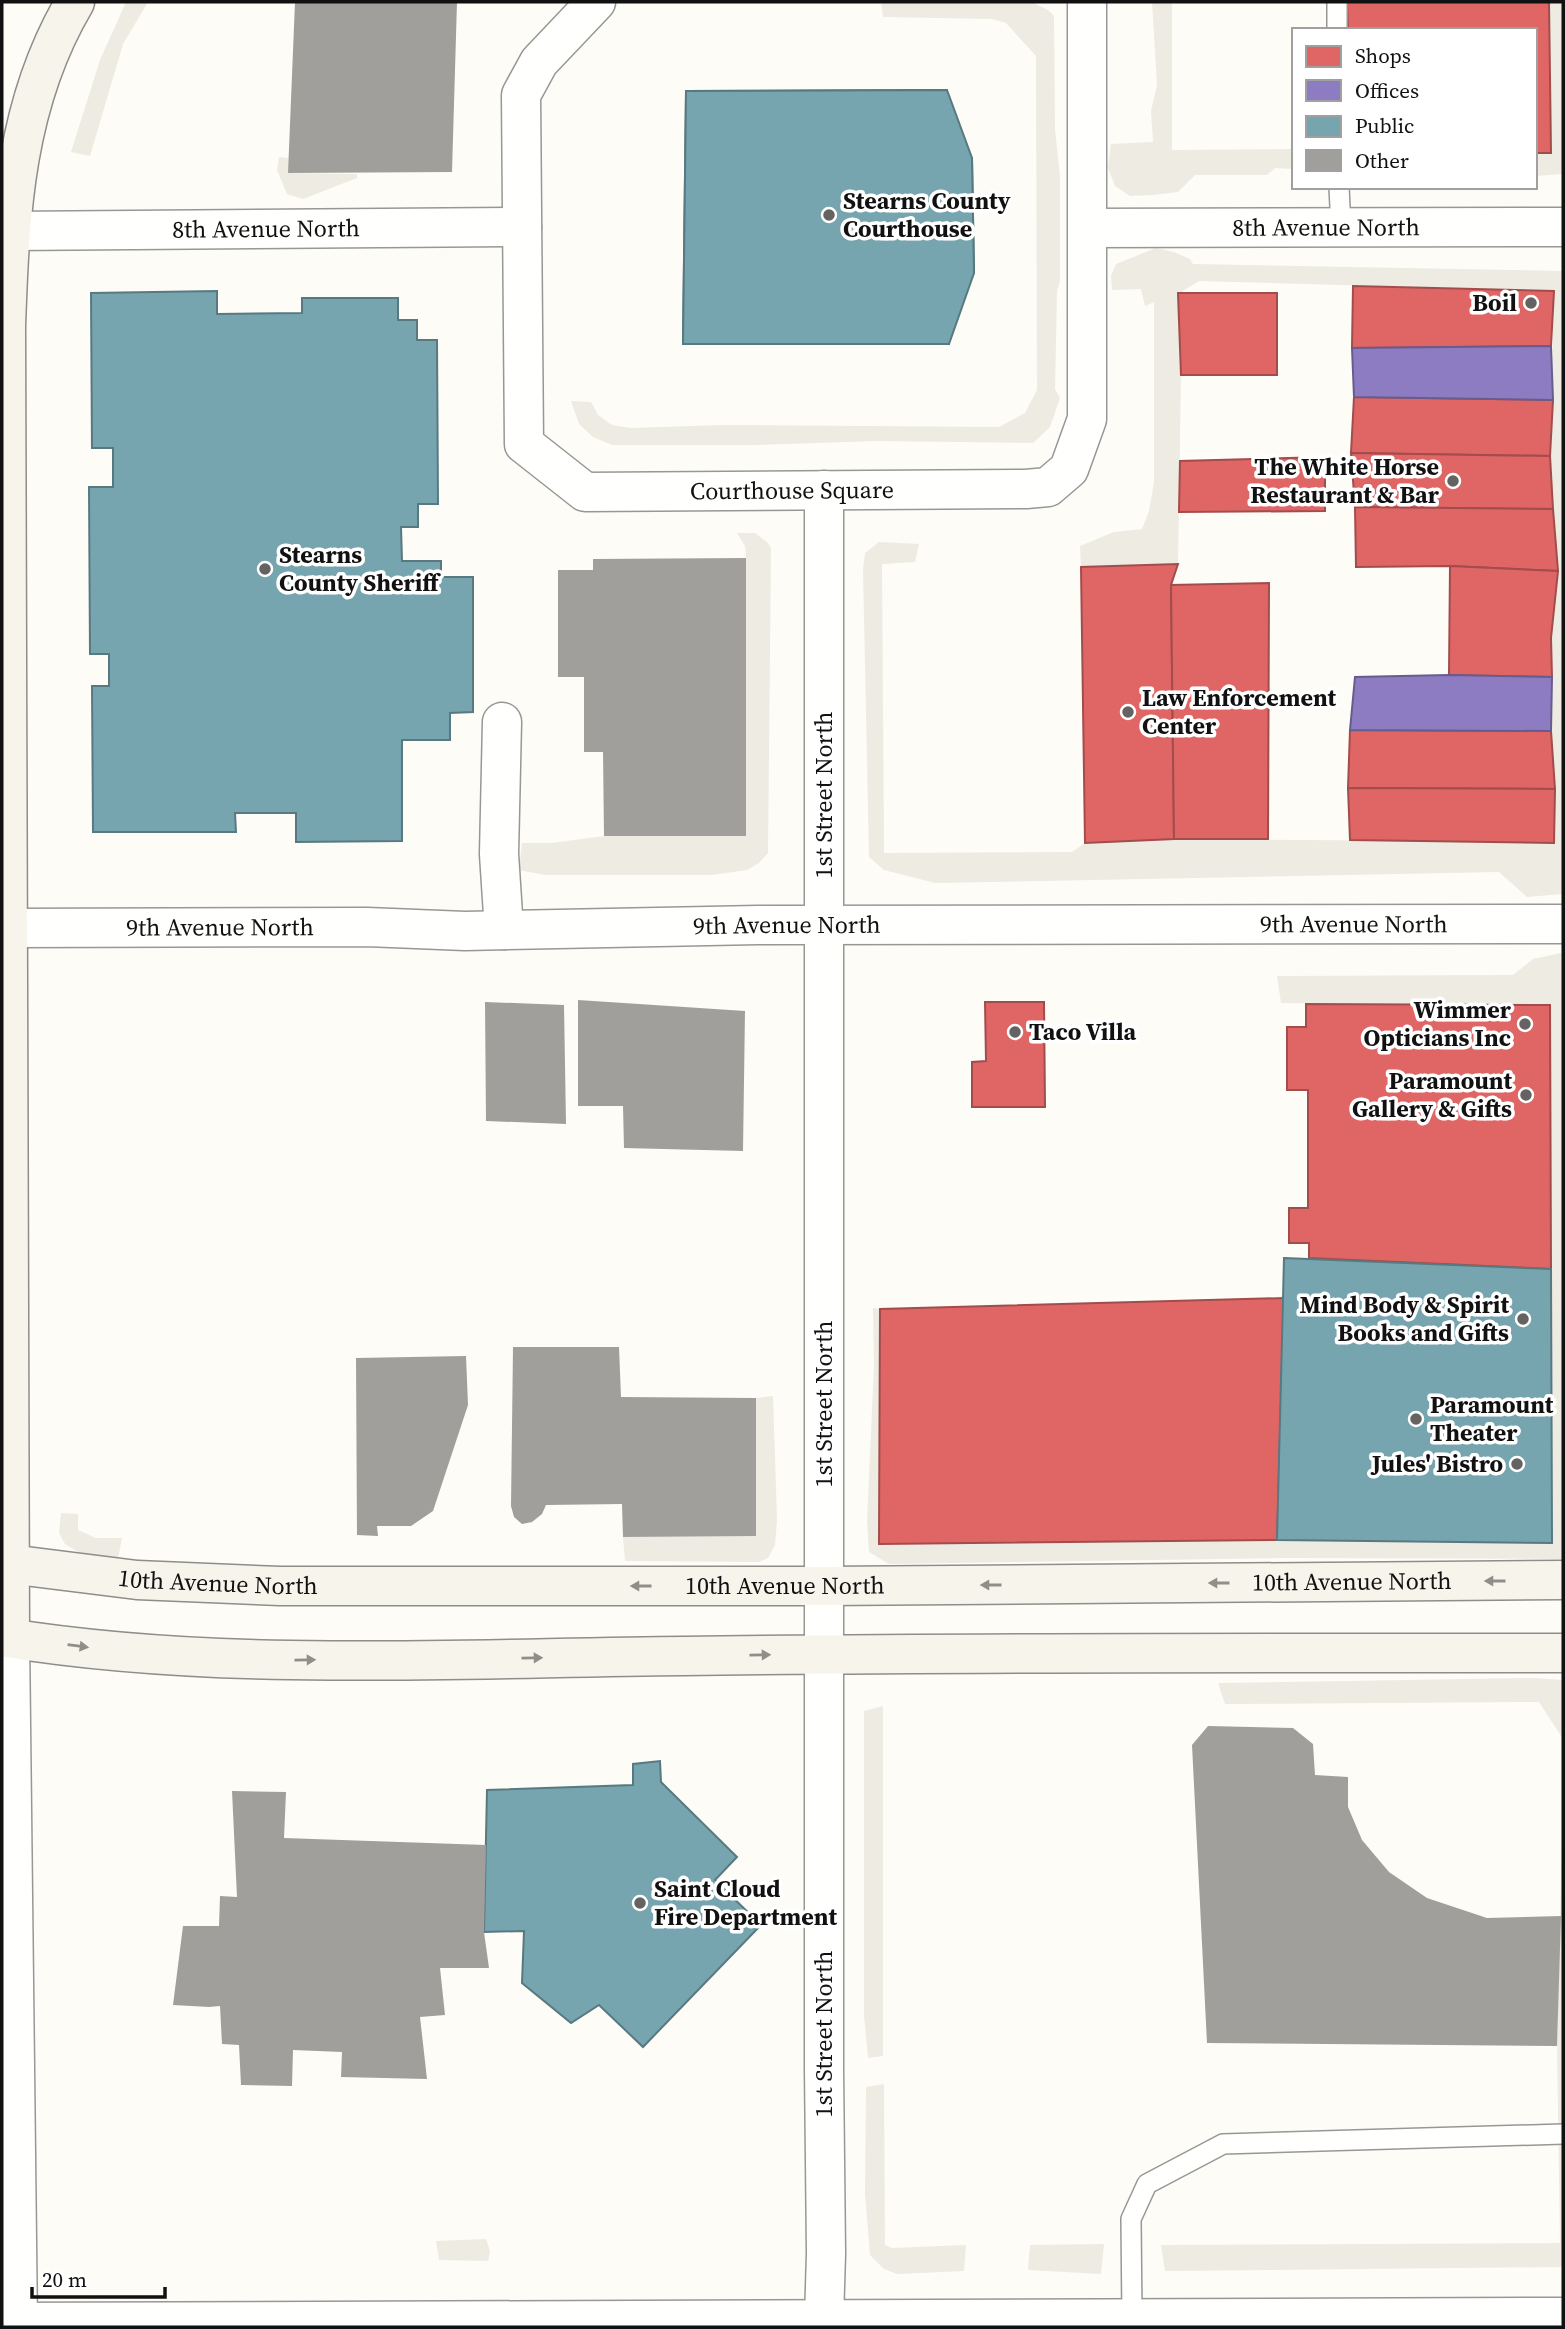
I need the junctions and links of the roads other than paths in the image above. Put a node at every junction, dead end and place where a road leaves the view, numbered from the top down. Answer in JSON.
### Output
{"nodes":[{"id":1,"x":75,"y":2,"type":"edge"},
{"id":2,"x":596,"y":2,"type":"edge"},
{"id":3,"x":1087,"y":2,"type":"edge"},
{"id":4,"x":1337,"y":2,"type":"edge"},
{"id":5,"x":1337,"y":28,"type":"edge"},
{"id":6,"x":1339,"y":189,"type":"edge"},
{"id":7,"x":522,"y":226,"type":"junction"},
{"id":8,"x":1563,"y":227,"type":"edge"},
{"id":9,"x":1087,"y":228,"type":"junction"},
{"id":10,"x":1341,"y":228,"type":"junction"},
{"id":11,"x":10,"y":231,"type":"junction"},
{"id":12,"x":824,"y":490,"type":"junction"},
{"id":13,"x":502,"y":722,"type":"dead end"},
{"id":14,"x":1563,"y":924,"type":"edge"},
{"id":15,"x":824,"y":926,"type":"junction"},
{"id":16,"x":10,"y":928,"type":"junction"},
{"id":17,"x":504,"y":930,"type":"junction"},
{"id":18,"x":5,"y":1563,"type":"edge"},
{"id":19,"x":1563,"y":1580,"type":"edge"},
{"id":20,"x":824,"y":1586,"type":"junction"},
{"id":21,"x":6,"y":1637,"type":"edge"},
{"id":22,"x":1563,"y":1653,"type":"edge"},
{"id":23,"x":824,"y":1654,"type":"junction"},
{"id":24,"x":8,"y":1982,"type":"edge"},
{"id":25,"x":1563,"y":2134,"type":"edge"},
{"id":26,"x":1563,"y":2317,"type":"edge"},
{"id":27,"x":824,"y":2319,"type":"junction"},
{"id":28,"x":1123,"y":2321,"type":"edge"},
{"id":29,"x":13,"y":2324,"type":"edge"}],
"edges":[{"from":1,"to":11,"type":"main road"},
{"from":2,"to":7,"type":"street","name":"Courthouse Square"},
{"from":3,"to":9,"type":"street","name":"Courthouse Square"},
{"from":4,"to":5,"type":"lane"},
{"from":6,"to":10,"type":"lane"},
{"from":7,"to":11,"type":"street","name":"8th Avenue North"},
{"from":7,"to":12,"type":"street","name":"Courthouse Square"},
{"from":8,"to":10,"type":"street","name":"8th Avenue North"},
{"from":9,"to":10,"type":"street","name":"8th Avenue North"},
{"from":9,"to":12,"type":"street","name":"Courthouse Square"},
{"from":11,"to":16,"type":"main road"},
{"from":12,"to":15,"type":"street","name":"1st Street North"},
{"from":13,"to":17,"type":"street"},
{"from":14,"to":15,"type":"street","name":"9th Avenue North"},
{"from":15,"to":17,"type":"street","name":"9th Avenue North"},
{"from":15,"to":20,"type":"street","name":"1st Street North"},
{"from":16,"to":17,"type":"street","name":"9th Avenue North"},
{"from":16,"to":18,"type":"main road"},
{"from":20,"to":18,"type":"main road","name":"10th Avenue North","one_way":true},
{"from":18,"to":21,"type":"main road"},
{"from":19,"to":20,"type":"main road","name":"10th Avenue North","one_way":true},
{"from":20,"to":23,"type":"street","name":"1st Street North"},
{"from":21,"to":23,"type":"main road","one_way":true},
{"from":21,"to":24,"type":"street"},
{"from":22,"to":23,"type":"main road"},
{"from":23,"to":27,"type":"street","name":"1st Street North"},
{"from":24,"to":29,"type":"street"},
{"from":25,"to":28,"type":"lane"},
{"from":26,"to":28,"type":"street"},
{"from":27,"to":28,"type":"street"},
{"from":27,"to":29,"type":"street"}]}
